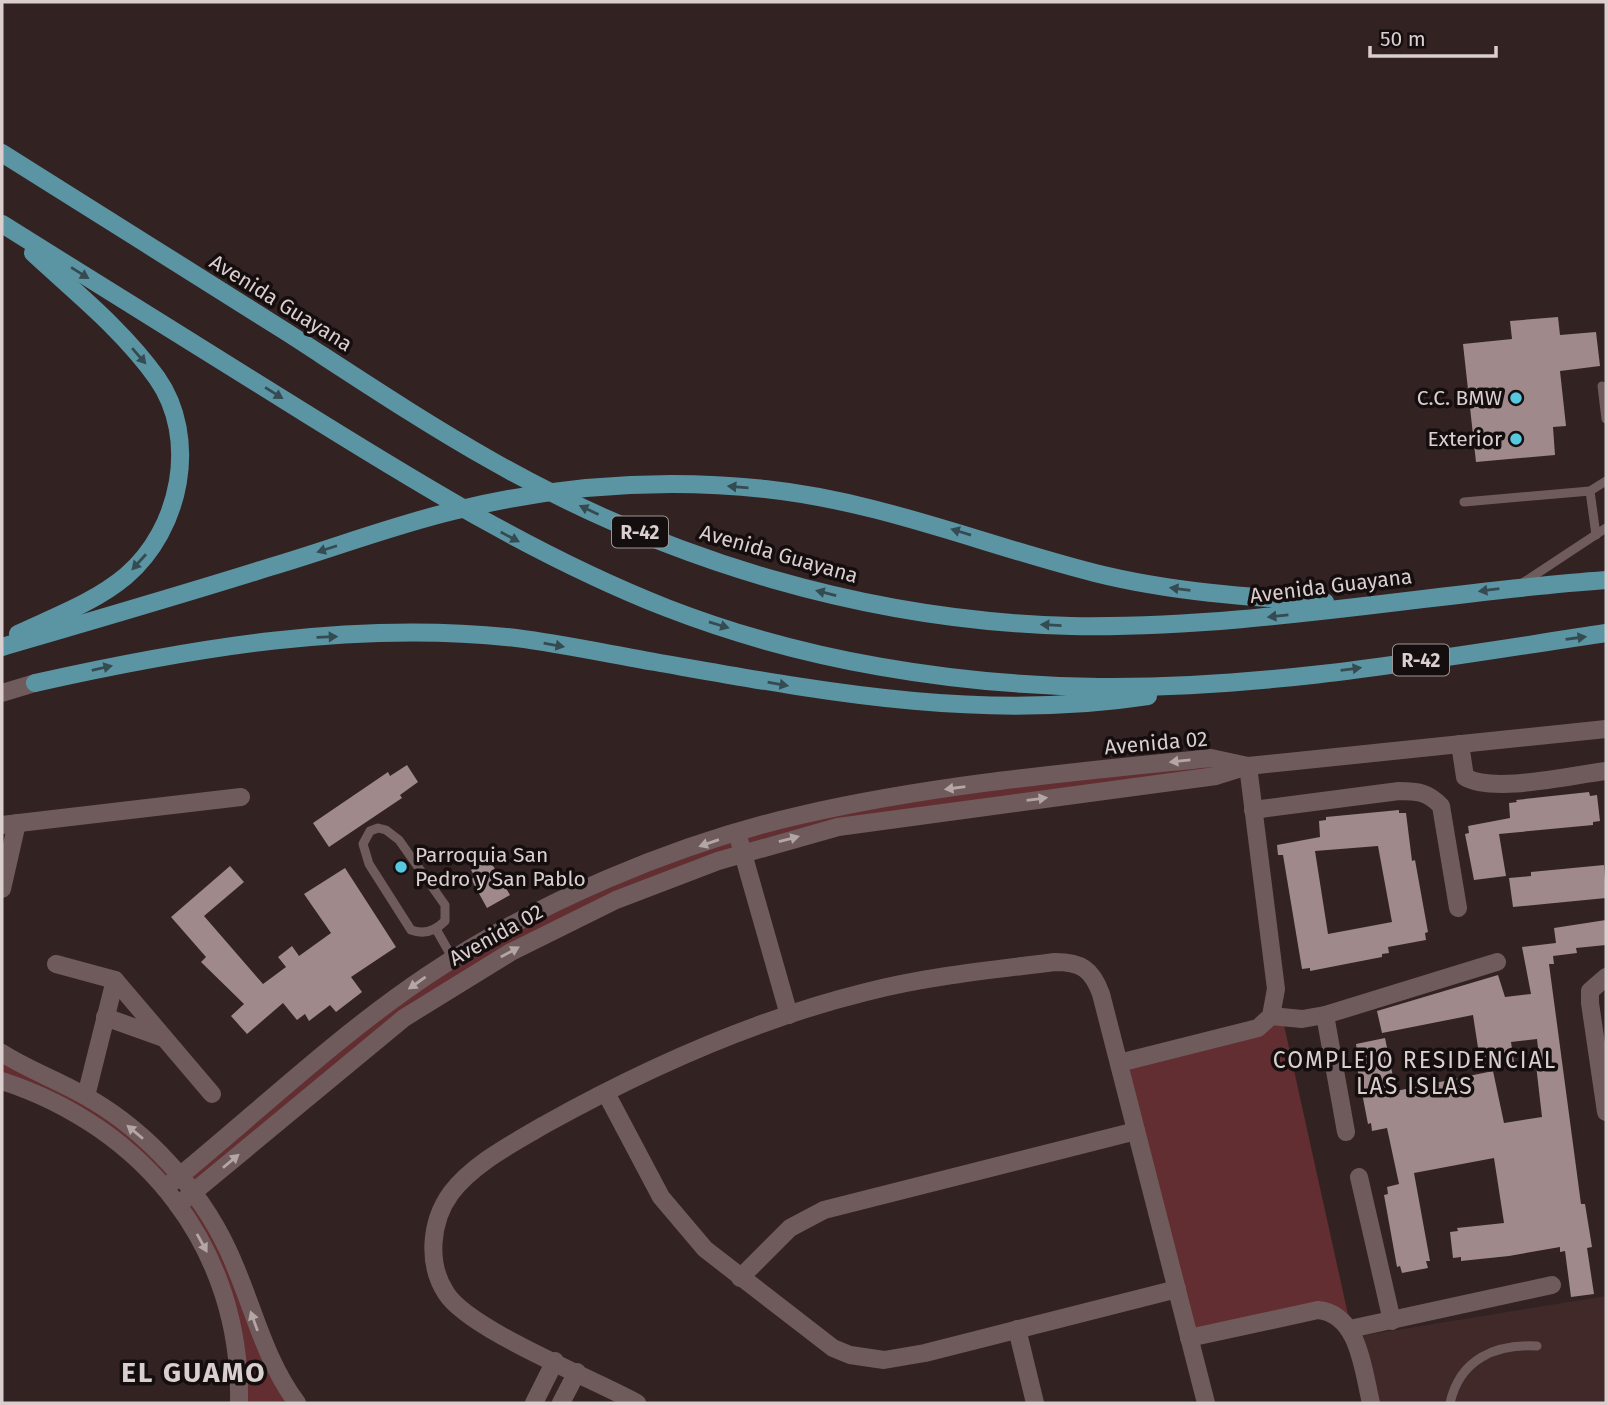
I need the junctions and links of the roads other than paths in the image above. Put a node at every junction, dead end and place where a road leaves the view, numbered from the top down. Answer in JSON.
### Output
{"nodes":[{"id":1,"x":2,"y":153,"type":"edge"},
{"id":2,"x":2,"y":224,"type":"edge"},
{"id":3,"x":1602,"y":386,"type":"dead end"},
{"id":4,"x":1606,"y":419,"type":"edge"},
{"id":5,"x":1606,"y":481,"type":"edge"},
{"id":6,"x":1590,"y":491,"type":"junction"},
{"id":7,"x":1464,"y":502,"type":"dead end"},
{"id":8,"x":1606,"y":528,"type":"edge"},
{"id":9,"x":1596,"y":535,"type":"junction"},
{"id":10,"x":1606,"y":580,"type":"edge"},
{"id":11,"x":1516,"y":587,"type":"junction"},
{"id":12,"x":1370,"y":605,"type":"junction"},
{"id":13,"x":1606,"y":633,"type":"edge"},
{"id":14,"x":2,"y":642,"type":"edge"},
{"id":15,"x":2,"y":648,"type":"edge"},
{"id":16,"x":1234,"y":682,"type":"junction"},
{"id":17,"x":35,"y":683,"type":"joint"},
{"id":18,"x":2,"y":693,"type":"edge"},
{"id":19,"x":1606,"y":729,"type":"edge"},
{"id":20,"x":1460,"y":744,"type":"junction"},
{"id":21,"x":1248,"y":766,"type":"junction"},
{"id":22,"x":1606,"y":771,"type":"edge"},
{"id":23,"x":241,"y":797,"type":"dead end"},
{"id":24,"x":1253,"y":810,"type":"junction"},
{"id":25,"x":10,"y":824,"type":"edge"},
{"id":26,"x":737,"y":834,"type":"junction"},
{"id":27,"x":743,"y":853,"type":"junction"},
{"id":28,"x":2,"y":889,"type":"edge"},
{"id":29,"x":1458,"y":908,"type":"dead end"},
{"id":30,"x":436,"y":929,"type":"junction"},
{"id":31,"x":453,"y":959,"type":"junction"},
{"id":32,"x":1497,"y":962,"type":"dead end"},
{"id":33,"x":56,"y":964,"type":"dead end"},
{"id":34,"x":1606,"y":976,"type":"edge"},
{"id":35,"x":115,"y":980,"type":"junction"},
{"id":36,"x":1325,"y":1014,"type":"junction"},
{"id":37,"x":789,"y":1015,"type":"junction"},
{"id":38,"x":1271,"y":1016,"type":"junction"},
{"id":39,"x":105,"y":1017,"type":"junction"},
{"id":40,"x":164,"y":1038,"type":"junction"},
{"id":41,"x":2,"y":1053,"type":"edge"},
{"id":42,"x":1119,"y":1063,"type":"junction"},
{"id":43,"x":309,"y":1066,"type":"junction"},
{"id":44,"x":2,"y":1081,"type":"edge"},
{"id":45,"x":323,"y":1083,"type":"junction"},
{"id":46,"x":606,"y":1093,"type":"junction"},
{"id":47,"x":212,"y":1094,"type":"dead end"},
{"id":48,"x":86,"y":1096,"type":"junction"},
{"id":49,"x":1606,"y":1112,"type":"edge"},
{"id":50,"x":1136,"y":1131,"type":"junction"},
{"id":51,"x":1346,"y":1132,"type":"dead end"},
{"id":52,"x":1359,"y":1177,"type":"dead end"},
{"id":53,"x":172,"y":1182,"type":"junction"},
{"id":54,"x":185,"y":1199,"type":"junction"},
{"id":55,"x":740,"y":1278,"type":"junction"},
{"id":56,"x":1552,"y":1285,"type":"dead end"},
{"id":57,"x":1177,"y":1289,"type":"junction"},
{"id":58,"x":1392,"y":1321,"type":"junction"},
{"id":59,"x":1017,"y":1329,"type":"junction"},
{"id":60,"x":1350,"y":1329,"type":"junction"},
{"id":61,"x":1189,"y":1338,"type":"junction"},
{"id":62,"x":1537,"y":1346,"type":"dead end"},
{"id":63,"x":555,"y":1361,"type":"junction"},
{"id":64,"x":577,"y":1372,"type":"junction"},
{"id":65,"x":239,"y":1403,"type":"edge"},
{"id":66,"x":297,"y":1403,"type":"edge"},
{"id":67,"x":534,"y":1403,"type":"edge"},
{"id":68,"x":561,"y":1403,"type":"edge"},
{"id":69,"x":637,"y":1403,"type":"edge"},
{"id":70,"x":1035,"y":1403,"type":"edge"},
{"id":71,"x":1206,"y":1403,"type":"edge"},
{"id":72,"x":1371,"y":1403,"type":"edge"},
{"id":73,"x":1450,"y":1403,"type":"edge"}],
"edges":[{"from":12,"to":1,"type":"main road","name":"Avenida Guayana","number":"R-42","one_way":true},
{"from":2,"to":14,"type":"main road","one_way":true},
{"from":2,"to":16,"type":"main road","number":"R-42","one_way":true},
{"from":3,"to":4,"type":"lane"},
{"from":5,"to":6,"type":"lane"},
{"from":6,"to":7,"type":"lane"},
{"from":6,"to":9,"type":"lane"},
{"from":8,"to":9,"type":"lane"},
{"from":9,"to":11,"type":"lane"},
{"from":10,"to":11,"type":"main road","name":"Avenida Guayana","number":"R-42"},
{"from":11,"to":12,"type":"main road","name":"Avenida Guayana","number":"R-42","one_way":true},
{"from":12,"to":15,"type":"main road","one_way":true},
{"from":16,"to":13,"type":"main road","number":"R-42","one_way":true},
{"from":17,"to":16,"type":"main road","one_way":true},
{"from":17,"to":18,"type":"street"},
{"from":19,"to":20,"type":"street"},
{"from":20,"to":21,"type":"street"},
{"from":20,"to":22,"type":"street"},
{"from":21,"to":24,"type":"street"},
{"from":21,"to":26,"type":"street","name":"Avenida 02","one_way":true},
{"from":27,"to":21,"type":"street","name":"Avenida 02","one_way":true},
{"from":23,"to":25,"type":"street"},
{"from":24,"to":29,"type":"street"},
{"from":24,"to":38,"type":"street"},
{"from":25,"to":28,"type":"street"},
{"from":26,"to":27,"type":"street"},
{"from":26,"to":31,"type":"street","name":"Avenida 02","one_way":true},
{"from":27,"to":37,"type":"street"},
{"from":45,"to":27,"type":"street","name":"Avenida 02","one_way":true},
{"from":30,"to":30,"type":"lane"},
{"from":30,"to":31,"type":"lane"},
{"from":31,"to":43,"type":"street","name":"Avenida 02","one_way":true},
{"from":32,"to":36,"type":"street"},
{"from":33,"to":35,"type":"street"},
{"from":34,"to":49,"type":"street"},
{"from":35,"to":39,"type":"street"},
{"from":35,"to":40,"type":"street"},
{"from":36,"to":38,"type":"street"},
{"from":36,"to":51,"type":"street"},
{"from":37,"to":42,"type":"street"},
{"from":37,"to":46,"type":"street"},
{"from":38,"to":42,"type":"street"},
{"from":39,"to":40,"type":"street"},
{"from":39,"to":48,"type":"street"},
{"from":40,"to":47,"type":"street"},
{"from":41,"to":48,"type":"street"},
{"from":42,"to":50,"type":"street"},
{"from":43,"to":45,"type":"street"},
{"from":43,"to":53,"type":"street","name":"Avenida 02"},
{"from":44,"to":53,"type":"street"},
{"from":54,"to":45,"type":"street","name":"Avenida 02","one_way":true},
{"from":46,"to":55,"type":"street"},
{"from":46,"to":63,"type":"street"},
{"from":53,"to":48,"type":"street","one_way":true},
{"from":50,"to":55,"type":"street"},
{"from":50,"to":57,"type":"street"},
{"from":52,"to":58,"type":"street"},
{"from":53,"to":54,"type":"street"},
{"from":54,"to":65,"type":"street","one_way":true},
{"from":66,"to":54,"type":"street","one_way":true},
{"from":55,"to":59,"type":"street"},
{"from":56,"to":58,"type":"street"},
{"from":57,"to":59,"type":"street"},
{"from":57,"to":61,"type":"street"},
{"from":58,"to":60,"type":"street"},
{"from":59,"to":70,"type":"street"},
{"from":60,"to":61,"type":"street"},
{"from":60,"to":72,"type":"street"},
{"from":61,"to":71,"type":"street"},
{"from":62,"to":73,"type":"lane"},
{"from":63,"to":64,"type":"street"},
{"from":63,"to":67,"type":"street"},
{"from":64,"to":68,"type":"street"},
{"from":64,"to":69,"type":"street"}]}
